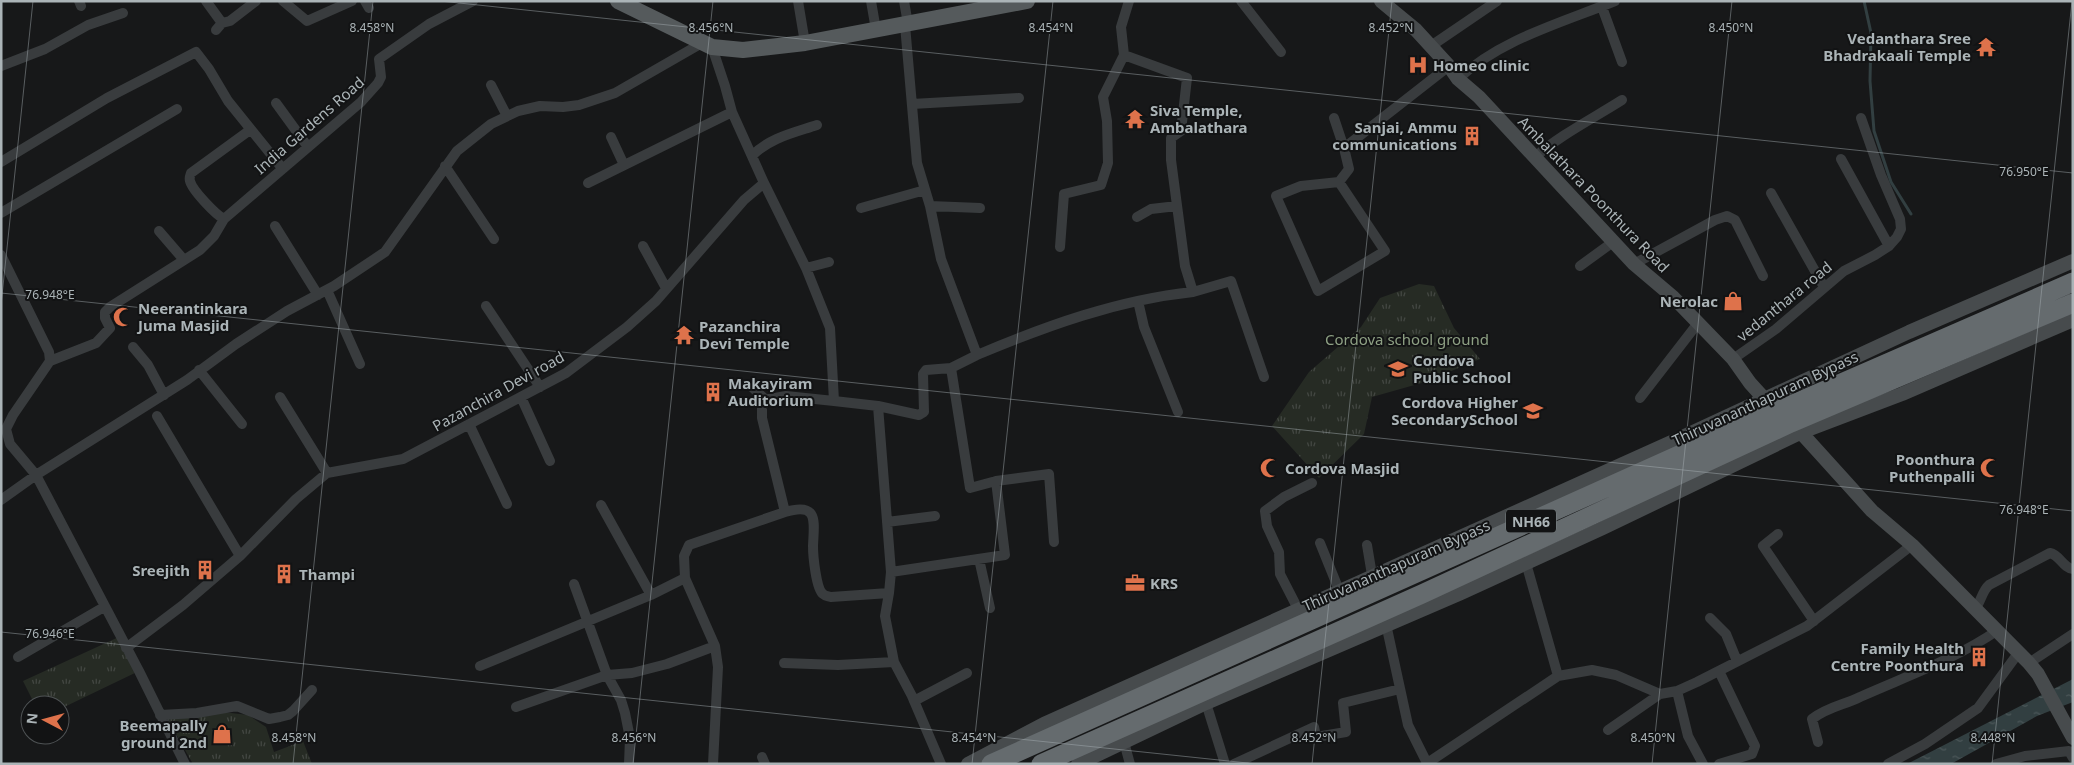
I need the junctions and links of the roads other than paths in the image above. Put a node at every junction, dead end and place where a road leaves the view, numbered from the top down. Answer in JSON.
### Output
{"nodes":[{"id":1,"x":206,"y":1,"type":"edge"},
{"id":2,"x":256,"y":1,"type":"edge"},
{"id":3,"x":283,"y":1,"type":"edge"},
{"id":4,"x":352,"y":1,"type":"edge"},
{"id":5,"x":473,"y":1,"type":"edge"},
{"id":6,"x":618,"y":1,"type":"edge"},
{"id":7,"x":798,"y":1,"type":"edge"},
{"id":8,"x":871,"y":1,"type":"edge"},
{"id":9,"x":904,"y":1,"type":"edge"},
{"id":10,"x":1027,"y":1,"type":"edge"},
{"id":11,"x":1129,"y":1,"type":"edge"},
{"id":12,"x":1241,"y":1,"type":"edge"},
{"id":13,"x":1381,"y":1,"type":"edge"},
{"id":14,"x":1497,"y":1,"type":"edge"},
{"id":15,"x":1615,"y":1,"type":"edge"},
{"id":16,"x":1009,"y":3,"type":"edge"},
{"id":17,"x":1602,"y":6,"type":"junction"},
{"id":18,"x":966,"y":7,"type":"edge"},
{"id":19,"x":122,"y":13,"type":"dead end"},
{"id":20,"x":907,"y":24,"type":"junction"},
{"id":21,"x":876,"y":30,"type":"junction"},
{"id":22,"x":805,"y":43,"type":"junction"},
{"id":23,"x":707,"y":45,"type":"junction"},
{"id":24,"x":1430,"y":46,"type":"junction"},
{"id":25,"x":1281,"y":52,"type":"dead end"},
{"id":26,"x":1124,"y":55,"type":"junction"},
{"id":27,"x":1622,"y":62,"type":"dead end"},
{"id":28,"x":1,"y":66,"type":"edge"},
{"id":29,"x":1449,"y":66,"type":"junction"},
{"id":30,"x":1458,"y":79,"type":"junction"},
{"id":31,"x":491,"y":85,"type":"dead end"},
{"id":32,"x":1019,"y":98,"type":"dead end"},
{"id":33,"x":1622,"y":100,"type":"dead end"},
{"id":34,"x":276,"y":103,"type":"dead end"},
{"id":35,"x":912,"y":104,"type":"junction"},
{"id":36,"x":177,"y":109,"type":"dead end"},
{"id":37,"x":732,"y":112,"type":"junction"},
{"id":38,"x":507,"y":116,"type":"junction"},
{"id":39,"x":1334,"y":118,"type":"dead end"},
{"id":40,"x":1861,"y":118,"type":"dead end"},
{"id":41,"x":817,"y":125,"type":"dead end"},
{"id":42,"x":250,"y":130,"type":"junction"},
{"id":43,"x":611,"y":137,"type":"dead end"},
{"id":44,"x":308,"y":147,"type":"junction"},
{"id":45,"x":1344,"y":148,"type":"junction"},
{"id":46,"x":752,"y":156,"type":"junction"},
{"id":47,"x":1534,"y":158,"type":"junction"},
{"id":48,"x":1840,"y":159,"type":"dead end"},
{"id":49,"x":1,"y":162,"type":"edge"},
{"id":50,"x":624,"y":165,"type":"junction"},
{"id":51,"x":445,"y":166,"type":"junction"},
{"id":52,"x":282,"y":168,"type":"junction"},
{"id":53,"x":764,"y":182,"type":"junction"},
{"id":54,"x":1339,"y":182,"type":"junction"},
{"id":55,"x":588,"y":183,"type":"dead end"},
{"id":56,"x":925,"y":190,"type":"junction"},
{"id":57,"x":1771,"y":193,"type":"dead end"},
{"id":58,"x":930,"y":206,"type":"junction"},
{"id":59,"x":1177,"y":206,"type":"junction"},
{"id":60,"x":861,"y":208,"type":"dead end"},
{"id":61,"x":980,"y":208,"type":"dead end"},
{"id":62,"x":1,"y":213,"type":"edge"},
{"id":63,"x":1137,"y":217,"type":"dead end"},
{"id":64,"x":224,"y":219,"type":"junction"},
{"id":65,"x":275,"y":226,"type":"dead end"},
{"id":66,"x":159,"y":231,"type":"dead end"},
{"id":67,"x":494,"y":239,"type":"dead end"},
{"id":68,"x":1613,"y":242,"type":"junction"},
{"id":69,"x":643,"y":246,"type":"dead end"},
{"id":70,"x":1890,"y":246,"type":"junction"},
{"id":71,"x":1060,"y":247,"type":"dead end"},
{"id":72,"x":184,"y":260,"type":"junction"},
{"id":73,"x":3,"y":261,"type":"edge"},
{"id":74,"x":2073,"y":261,"type":"edge"},
{"id":75,"x":829,"y":262,"type":"dead end"},
{"id":76,"x":1634,"y":264,"type":"junction"},
{"id":77,"x":1580,"y":266,"type":"dead end"},
{"id":78,"x":806,"y":268,"type":"junction"},
{"id":79,"x":1763,"y":276,"type":"dead end"},
{"id":80,"x":2073,"y":282,"type":"edge"},
{"id":81,"x":666,"y":288,"type":"junction"},
{"id":82,"x":1824,"y":288,"type":"junction"},
{"id":83,"x":322,"y":292,"type":"junction"},
{"id":84,"x":1192,"y":292,"type":"junction"},
{"id":85,"x":1138,"y":301,"type":"junction"},
{"id":86,"x":2073,"y":303,"type":"edge"},
{"id":87,"x":486,"y":306,"type":"dead end"},
{"id":88,"x":2073,"y":320,"type":"edge"},
{"id":89,"x":1698,"y":323,"type":"junction"},
{"id":90,"x":133,"y":347,"type":"dead end"},
{"id":91,"x":977,"y":356,"type":"junction"},
{"id":92,"x":1734,"y":360,"type":"junction"},
{"id":93,"x":50,"y":361,"type":"junction"},
{"id":94,"x":360,"y":364,"type":"dead end"},
{"id":95,"x":951,"y":368,"type":"junction"},
{"id":96,"x":199,"y":370,"type":"junction"},
{"id":97,"x":1264,"y":377,"type":"dead end"},
{"id":98,"x":751,"y":386,"type":"dead end"},
{"id":99,"x":540,"y":387,"type":"junction"},
{"id":100,"x":164,"y":395,"type":"junction"},
{"id":101,"x":521,"y":397,"type":"junction"},
{"id":102,"x":280,"y":398,"type":"dead end"},
{"id":103,"x":1640,"y":398,"type":"dead end"},
{"id":104,"x":767,"y":401,"type":"junction"},
{"id":105,"x":834,"y":401,"type":"junction"},
{"id":106,"x":878,"y":406,"type":"junction"},
{"id":107,"x":1178,"y":412,"type":"dead end"},
{"id":108,"x":157,"y":416,"type":"dead end"},
{"id":109,"x":1784,"y":416,"type":"junction"},
{"id":110,"x":242,"y":424,"type":"dead end"},
{"id":111,"x":469,"y":424,"type":"junction"},
{"id":112,"x":550,"y":461,"type":"dead end"},
{"id":113,"x":327,"y":473,"type":"junction"},
{"id":114,"x":36,"y":475,"type":"junction"},
{"id":115,"x":996,"y":481,"type":"junction"},
{"id":116,"x":1312,"y":483,"type":"dead end"},
{"id":117,"x":1,"y":500,"type":"edge"},
{"id":118,"x":507,"y":504,"type":"dead end"},
{"id":119,"x":601,"y":505,"type":"dead end"},
{"id":120,"x":785,"y":512,"type":"junction"},
{"id":121,"x":935,"y":516,"type":"dead end"},
{"id":122,"x":887,"y":522,"type":"junction"},
{"id":123,"x":1778,"y":534,"type":"dead end"},
{"id":124,"x":1054,"y":542,"type":"dead end"},
{"id":125,"x":1320,"y":543,"type":"dead end"},
{"id":126,"x":1368,"y":545,"type":"dead end"},
{"id":127,"x":1912,"y":545,"type":"junction"},
{"id":128,"x":240,"y":556,"type":"junction"},
{"id":129,"x":979,"y":559,"type":"junction"},
{"id":130,"x":1526,"y":563,"type":"junction"},
{"id":131,"x":2073,"y":569,"type":"edge"},
{"id":132,"x":891,"y":572,"type":"junction"},
{"id":133,"x":1372,"y":575,"type":"junction"},
{"id":134,"x":685,"y":578,"type":"junction"},
{"id":135,"x":574,"y":584,"type":"dead end"},
{"id":136,"x":1339,"y":590,"type":"junction"},
{"id":137,"x":889,"y":593,"type":"junction"},
{"id":138,"x":650,"y":595,"type":"junction"},
{"id":139,"x":104,"y":607,"type":"junction"},
{"id":140,"x":990,"y":608,"type":"dead end"},
{"id":141,"x":1298,"y":609,"type":"junction"},
{"id":142,"x":1974,"y":609,"type":"junction"},
{"id":143,"x":1710,"y":618,"type":"dead end"},
{"id":144,"x":587,"y":621,"type":"junction"},
{"id":145,"x":1814,"y":621,"type":"junction"},
{"id":146,"x":1386,"y":624,"type":"junction"},
{"id":147,"x":1998,"y":630,"type":"junction"},
{"id":148,"x":2073,"y":634,"type":"edge"},
{"id":149,"x":715,"y":646,"type":"junction"},
{"id":150,"x":126,"y":648,"type":"junction"},
{"id":151,"x":2018,"y":652,"type":"junction"},
{"id":152,"x":18,"y":656,"type":"dead end"},
{"id":153,"x":894,"y":662,"type":"junction"},
{"id":154,"x":1737,"y":662,"type":"junction"},
{"id":155,"x":2029,"y":663,"type":"junction"},
{"id":156,"x":784,"y":664,"type":"dead end"},
{"id":157,"x":480,"y":666,"type":"dead end"},
{"id":158,"x":1719,"y":671,"type":"junction"},
{"id":159,"x":968,"y":673,"type":"dead end"},
{"id":160,"x":607,"y":675,"type":"junction"},
{"id":161,"x":1558,"y":676,"type":"junction"},
{"id":162,"x":1400,"y":689,"type":"junction"},
{"id":163,"x":312,"y":690,"type":"dead end"},
{"id":164,"x":1676,"y":691,"type":"junction"},
{"id":165,"x":1660,"y":694,"type":"junction"},
{"id":166,"x":914,"y":701,"type":"junction"},
{"id":167,"x":1206,"y":703,"type":"junction"},
{"id":168,"x":516,"y":707,"type":"dead end"},
{"id":169,"x":160,"y":715,"type":"junction"},
{"id":170,"x":1608,"y":730,"type":"dead end"},
{"id":171,"x":2073,"y":738,"type":"edge"},
{"id":172,"x":1124,"y":742,"type":"junction"},
{"id":173,"x":1818,"y":742,"type":"dead end"},
{"id":174,"x":2073,"y":758,"type":"edge"},
{"id":175,"x":1427,"y":763,"type":"edge"},
{"id":176,"x":185,"y":764,"type":"edge"},
{"id":177,"x":629,"y":764,"type":"edge"},
{"id":178,"x":713,"y":764,"type":"edge"},
{"id":179,"x":941,"y":764,"type":"edge"},
{"id":180,"x":968,"y":764,"type":"edge"},
{"id":181,"x":991,"y":764,"type":"edge"},
{"id":182,"x":1041,"y":764,"type":"edge"},
{"id":183,"x":1078,"y":764,"type":"edge"},
{"id":184,"x":1130,"y":764,"type":"edge"},
{"id":185,"x":1225,"y":764,"type":"edge"},
{"id":186,"x":1234,"y":764,"type":"edge"},
{"id":187,"x":1702,"y":764,"type":"edge"},
{"id":188,"x":1719,"y":764,"type":"edge"},
{"id":189,"x":1888,"y":764,"type":"edge"},
{"id":190,"x":1996,"y":764,"type":"edge"}],
"edges":[{"from":1,"to":2,"type":"street"},
{"from":3,"to":4,"type":"street"},
{"from":5,"to":44,"type":"street","name":"India Gardens Road"},
{"from":6,"to":23,"type":"main road"},
{"from":7,"to":22,"type":"street"},
{"from":8,"to":21,"type":"street"},
{"from":9,"to":20,"type":"street"},
{"from":10,"to":16,"type":"main road"},
{"from":11,"to":26,"type":"street"},
{"from":12,"to":25,"type":"street"},
{"from":13,"to":24,"type":"street","name":"Ambalathara Poonthura Road"},
{"from":14,"to":24,"type":"street"},
{"from":15,"to":17,"type":"street"},
{"from":16,"to":18,"type":"main road"},
{"from":17,"to":27,"type":"street"},
{"from":17,"to":30,"type":"street"},
{"from":18,"to":20,"type":"main road"},
{"from":19,"to":28,"type":"street"},
{"from":20,"to":21,"type":"main road"},
{"from":20,"to":35,"type":"street"},
{"from":21,"to":22,"type":"main road"},
{"from":22,"to":23,"type":"main road"},
{"from":23,"to":37,"type":"street"},
{"from":23,"to":38,"type":"street"},
{"from":24,"to":29,"type":"street","name":"Ambalathara Poonthura Road"},
{"from":26,"to":59,"type":"street"},
{"from":26,"to":71,"type":"street"},
{"from":29,"to":30,"type":"street","name":"Ambalathara Poonthura Road"},
{"from":29,"to":45,"type":"street"},
{"from":30,"to":47,"type":"street","name":"Ambalathara Poonthura Road"},
{"from":31,"to":38,"type":"street"},
{"from":32,"to":35,"type":"street"},
{"from":33,"to":47,"type":"street"},
{"from":34,"to":44,"type":"street"},
{"from":35,"to":56,"type":"street"},
{"from":36,"to":62,"type":"street"},
{"from":37,"to":46,"type":"street"},
{"from":37,"to":50,"type":"street"},
{"from":38,"to":51,"type":"street"},
{"from":39,"to":45,"type":"street"},
{"from":40,"to":70,"type":"street"},
{"from":41,"to":46,"type":"street"},
{"from":42,"to":49,"type":"street"},
{"from":42,"to":52,"type":"street"},
{"from":42,"to":64,"type":"street"},
{"from":43,"to":50,"type":"street"},
{"from":44,"to":52,"type":"street","name":"India Gardens Road"},
{"from":45,"to":54,"type":"street"},
{"from":46,"to":53,"type":"street"},
{"from":47,"to":68,"type":"street","name":"Ambalathara Poonthura Road"},
{"from":48,"to":70,"type":"street"},
{"from":50,"to":55,"type":"street"},
{"from":51,"to":67,"type":"street"},
{"from":51,"to":83,"type":"street"},
{"from":52,"to":64,"type":"street","name":"India Gardens Road"},
{"from":53,"to":78,"type":"street"},
{"from":53,"to":81,"type":"street","name":"Pazanchira Devi road"},
{"from":54,"to":54,"type":"street"},
{"from":56,"to":58,"type":"street"},
{"from":56,"to":60,"type":"street"},
{"from":57,"to":82,"type":"street"},
{"from":58,"to":61,"type":"street"},
{"from":58,"to":91,"type":"street"},
{"from":59,"to":63,"type":"street"},
{"from":59,"to":84,"type":"street"},
{"from":64,"to":72,"type":"street","name":"India Gardens Road"},
{"from":65,"to":83,"type":"street"},
{"from":66,"to":72,"type":"street"},
{"from":68,"to":76,"type":"street","name":"Ambalathara Poonthura Road"},
{"from":68,"to":77,"type":"street"},
{"from":69,"to":81,"type":"street"},
{"from":70,"to":82,"type":"street","name":"vedanthara road"},
{"from":72,"to":93,"type":"street","name":"India Gardens Road"},
{"from":73,"to":93,"type":"street"},
{"from":74,"to":109,"type":"street","name":"Thiruvananthapuram Bypass"},
{"from":75,"to":78,"type":"street"},
{"from":76,"to":79,"type":"street"},
{"from":76,"to":89,"type":"street","name":"Ambalathara Poonthura Road"},
{"from":78,"to":105,"type":"street"},
{"from":80,"to":109,"type":"highway","name":"Thiruvananthapuram Bypass","number":"NH66"},
{"from":81,"to":99,"type":"street","name":"Pazanchira Devi road"},
{"from":82,"to":92,"type":"street","name":"vedanthara road"},
{"from":83,"to":94,"type":"street"},
{"from":83,"to":96,"type":"street"},
{"from":84,"to":85,"type":"street"},
{"from":84,"to":97,"type":"street"},
{"from":85,"to":91,"type":"street"},
{"from":85,"to":107,"type":"street"},
{"from":86,"to":109,"type":"highway","name":"Thiruvananthapuram Bypass","number":"NH66"},
{"from":87,"to":99,"type":"street"},
{"from":88,"to":109,"type":"street","name":"Thiruvananthapuram Bypass"},
{"from":89,"to":92,"type":"street","name":"Ambalathara Poonthura Road"},
{"from":89,"to":103,"type":"street"},
{"from":90,"to":100,"type":"street"},
{"from":91,"to":95,"type":"street"},
{"from":92,"to":109,"type":"street","name":"Ambalathara Poonthura Road"},
{"from":93,"to":114,"type":"street"},
{"from":95,"to":106,"type":"street"},
{"from":95,"to":115,"type":"street"},
{"from":96,"to":100,"type":"street"},
{"from":96,"to":110,"type":"street"},
{"from":98,"to":104,"type":"street"},
{"from":99,"to":101,"type":"street","name":"Pazanchira Devi road"},
{"from":100,"to":114,"type":"street"},
{"from":101,"to":111,"type":"street","name":"Pazanchira Devi road"},
{"from":101,"to":112,"type":"street"},
{"from":102,"to":113,"type":"street"},
{"from":104,"to":105,"type":"street"},
{"from":104,"to":120,"type":"street"},
{"from":105,"to":106,"type":"street"},
{"from":106,"to":122,"type":"street"},
{"from":108,"to":128,"type":"street"},
{"from":109,"to":127,"type":"street","name":"Ambalathara Poonthura Road"},
{"from":109,"to":130,"type":"street","name":"Thiruvananthapuram Bypass"},
{"from":109,"to":133,"type":"street","name":"Thiruvananthapuram Bypass"},
{"from":109,"to":181,"type":"highway","name":"Thiruvananthapuram Bypass","number":"NH66"},
{"from":109,"to":182,"type":"highway","name":"Thiruvananthapuram Bypass","number":"NH66"},
{"from":111,"to":113,"type":"street","name":"Pazanchira Devi road"},
{"from":111,"to":118,"type":"street"},
{"from":113,"to":128,"type":"street","name":"Pazanchira Devi road"},
{"from":114,"to":117,"type":"street"},
{"from":114,"to":139,"type":"street"},
{"from":115,"to":124,"type":"street"},
{"from":115,"to":129,"type":"street"},
{"from":116,"to":141,"type":"street"},
{"from":119,"to":138,"type":"street"},
{"from":120,"to":134,"type":"street"},
{"from":120,"to":137,"type":"street"},
{"from":121,"to":122,"type":"street"},
{"from":122,"to":132,"type":"street"},
{"from":123,"to":145,"type":"street"},
{"from":125,"to":136,"type":"street"},
{"from":126,"to":133,"type":"street"},
{"from":127,"to":142,"type":"street","name":"Ambalathara Poonthura Road"},
{"from":127,"to":145,"type":"street"},
{"from":128,"to":150,"type":"street","name":"Pazanchira Devi road"},
{"from":129,"to":132,"type":"street"},
{"from":129,"to":140,"type":"street"},
{"from":130,"to":146,"type":"street","name":"Thiruvananthapuram Bypass"},
{"from":130,"to":161,"type":"street"},
{"from":131,"to":142,"type":"street"},
{"from":132,"to":137,"type":"street"},
{"from":133,"to":136,"type":"street","name":"Thiruvananthapuram Bypass"},
{"from":134,"to":138,"type":"street"},
{"from":134,"to":149,"type":"street"},
{"from":135,"to":144,"type":"street"},
{"from":136,"to":141,"type":"street","name":"Thiruvananthapuram Bypass"},
{"from":137,"to":153,"type":"street"},
{"from":138,"to":144,"type":"street"},
{"from":139,"to":150,"type":"street"},
{"from":139,"to":152,"type":"street"},
{"from":141,"to":180,"type":"street","name":"Thiruvananthapuram Bypass"},
{"from":142,"to":147,"type":"street","name":"Ambalathara Poonthura Road"},
{"from":143,"to":154,"type":"street"},
{"from":144,"to":157,"type":"street"},
{"from":144,"to":160,"type":"street"},
{"from":145,"to":154,"type":"street"},
{"from":146,"to":162,"type":"street"},
{"from":146,"to":167,"type":"street","name":"Thiruvananthapuram Bypass"},
{"from":147,"to":151,"type":"street","name":"Ambalathara Poonthura Road"},
{"from":147,"to":173,"type":"street"},
{"from":148,"to":155,"type":"street"},
{"from":149,"to":160,"type":"street"},
{"from":149,"to":178,"type":"street"},
{"from":150,"to":169,"type":"street"},
{"from":151,"to":155,"type":"street","name":"Ambalathara Poonthura Road"},
{"from":151,"to":189,"type":"street"},
{"from":153,"to":156,"type":"street"},
{"from":153,"to":166,"type":"street"},
{"from":154,"to":158,"type":"street"},
{"from":155,"to":171,"type":"street","name":"Ambalathara Poonthura Road"},
{"from":158,"to":164,"type":"street"},
{"from":158,"to":188,"type":"street"},
{"from":159,"to":166,"type":"street"},
{"from":160,"to":168,"type":"street"},
{"from":160,"to":177,"type":"street"},
{"from":161,"to":165,"type":"street"},
{"from":161,"to":175,"type":"street"},
{"from":162,"to":175,"type":"street"},
{"from":162,"to":186,"type":"street"},
{"from":163,"to":169,"type":"street"},
{"from":164,"to":165,"type":"street"},
{"from":164,"to":187,"type":"street"},
{"from":165,"to":170,"type":"street"},
{"from":166,"to":179,"type":"street"},
{"from":167,"to":172,"type":"street","name":"Thiruvananthapuram Bypass"},
{"from":167,"to":185,"type":"street"},
{"from":169,"to":176,"type":"street"},
{"from":172,"to":183,"type":"street","name":"Thiruvananthapuram Bypass"},
{"from":172,"to":184,"type":"street"},
{"from":174,"to":190,"type":"street"}]}
